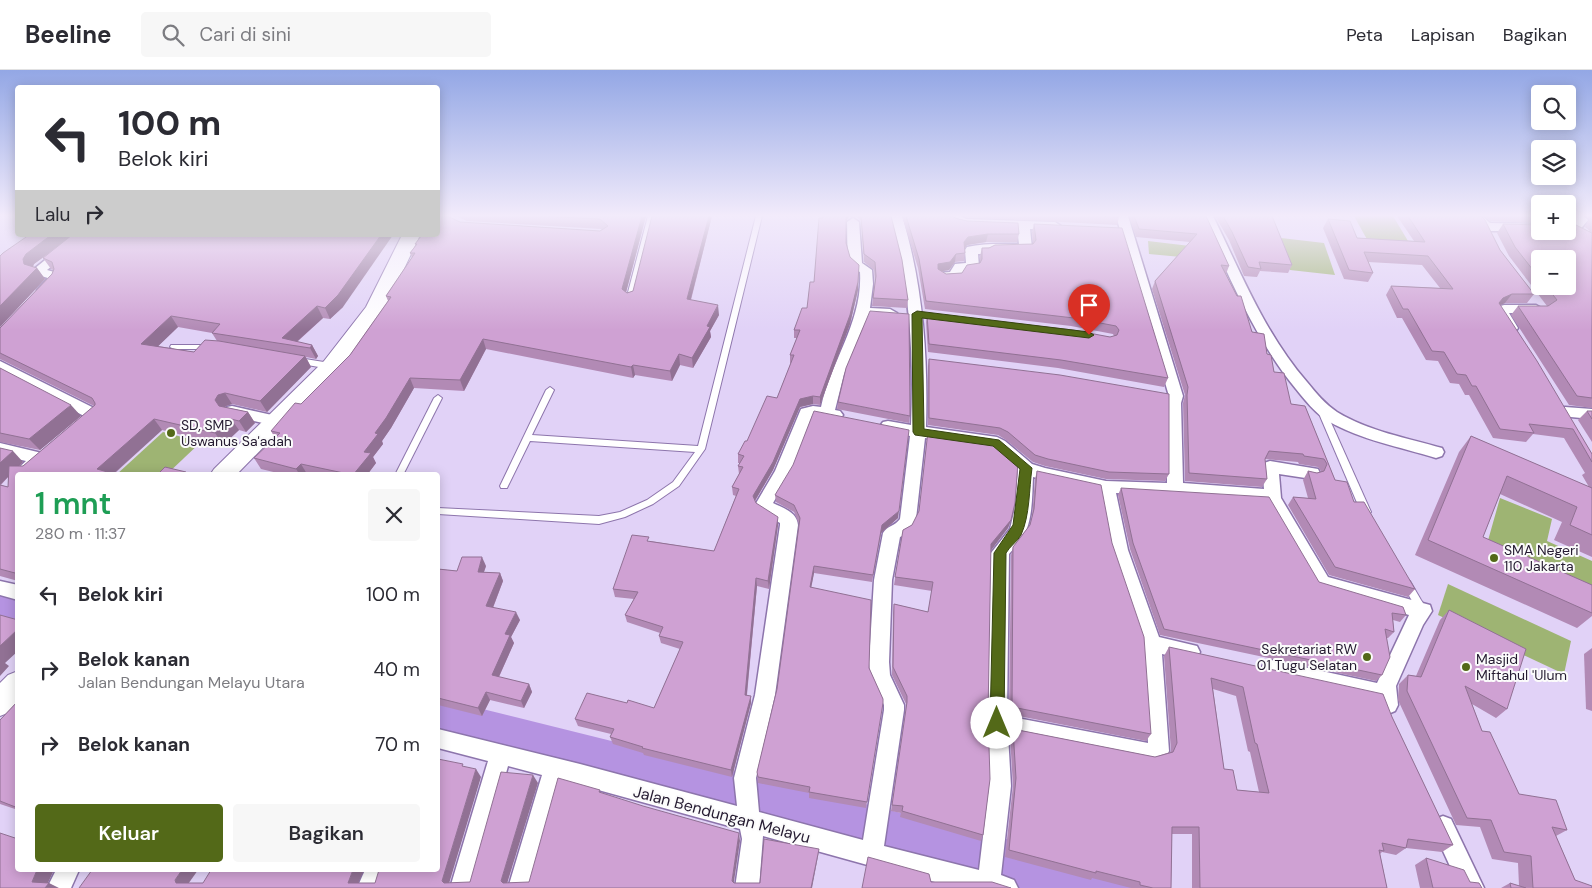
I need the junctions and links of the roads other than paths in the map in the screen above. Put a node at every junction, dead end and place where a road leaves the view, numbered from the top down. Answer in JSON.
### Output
{"nodes":[{"id":1,"x":58,"y":254,"type":"edge"},
{"id":2,"x":402,"y":254,"type":"edge"},
{"id":3,"x":641,"y":254,"type":"edge"},
{"id":4,"x":749,"y":254,"type":"edge"},
{"id":5,"x":855,"y":254,"type":"edge"},
{"id":6,"x":907,"y":254,"type":"edge"},
{"id":7,"x":971,"y":254,"type":"edge"},
{"id":8,"x":1130,"y":254,"type":"edge"},
{"id":9,"x":1223,"y":254,"type":"edge"},
{"id":10,"x":944,"y":276,"type":"edge"},
{"id":11,"x":1529,"y":294,"type":"edge"},
{"id":12,"x":36,"y":298,"type":"edge"},
{"id":13,"x":630,"y":300,"type":"edge"},
{"id":14,"x":864,"y":312,"type":"junction"},
{"id":15,"x":922,"y":315,"type":"junction"},
{"id":16,"x":1518,"y":338,"type":"edge"},
{"id":17,"x":174,"y":347,"type":"edge"},
{"id":18,"x":218,"y":348,"type":"edge"},
{"id":19,"x":919,"y":358,"type":"junction"},
{"id":20,"x":290,"y":359,"type":"edge"},
{"id":21,"x":938,"y":360,"type":"edge"},
{"id":22,"x":0,"y":366,"type":"edge"},
{"id":23,"x":330,"y":366,"type":"junction"},
{"id":24,"x":550,"y":390,"type":"dead end"},
{"id":25,"x":1156,"y":392,"type":"edge"},
{"id":26,"x":1176,"y":396,"type":"junction"},
{"id":27,"x":1556,"y":397,"type":"edge"},
{"id":28,"x":438,"y":398,"type":"dead end"},
{"id":29,"x":1320,"y":407,"type":"junction"},
{"id":30,"x":232,"y":411,"type":"edge"},
{"id":31,"x":1565,"y":412,"type":"junction"},
{"id":32,"x":827,"y":414,"type":"junction"},
{"id":33,"x":1592,"y":414,"type":"edge"},
{"id":34,"x":854,"y":419,"type":"edge"},
{"id":35,"x":276,"y":421,"type":"junction"},
{"id":36,"x":872,"y":423,"type":"edge"},
{"id":37,"x":1575,"y":429,"type":"edge"},
{"id":38,"x":918,"y":432,"type":"junction"},
{"id":39,"x":73,"y":434,"type":"edge"},
{"id":40,"x":526,"y":438,"type":"junction"},
{"id":41,"x":0,"y":449,"type":"edge"},
{"id":42,"x":700,"y":449,"type":"junction"},
{"id":43,"x":51,"y":452,"type":"edge"},
{"id":44,"x":1436,"y":452,"type":"dead end"},
{"id":45,"x":1026,"y":468,"type":"junction"},
{"id":46,"x":26,"y":472,"type":"edge"},
{"id":47,"x":28,"y":472,"type":"edge"},
{"id":48,"x":225,"y":472,"type":"edge"},
{"id":49,"x":401,"y":472,"type":"edge"},
{"id":50,"x":1312,"y":473,"type":"edge"},
{"id":51,"x":504,"y":486,"type":"dead end"},
{"id":52,"x":1106,"y":487,"type":"junction"},
{"id":53,"x":1175,"y":489,"type":"junction"},
{"id":54,"x":1274,"y":497,"type":"junction"},
{"id":55,"x":440,"y":511,"type":"edge"},
{"id":56,"x":1370,"y":518,"type":"edge"},
{"id":57,"x":1404,"y":578,"type":"edge"},
{"id":58,"x":0,"y":588,"type":"edge"},
{"id":59,"x":15,"y":592,"type":"edge"},
{"id":60,"x":1420,"y":607,"type":"junction"},
{"id":61,"x":1152,"y":644,"type":"junction"},
{"id":62,"x":1210,"y":656,"type":"edge"},
{"id":63,"x":1249,"y":665,"type":"edge"},
{"id":64,"x":15,"y":687,"type":"edge"},
{"id":65,"x":1386,"y":694,"type":"junction"},
{"id":66,"x":0,"y":703,"type":"edge"},
{"id":67,"x":997,"y":723,"type":"junction"},
{"id":68,"x":1396,"y":727,"type":"edge"},
{"id":69,"x":440,"y":739,"type":"edge"},
{"id":70,"x":501,"y":754,"type":"junction"},
{"id":71,"x":555,"y":768,"type":"junction"},
{"id":72,"x":1434,"y":807,"type":"edge"},
{"id":73,"x":749,"y":817,"type":"junction"},
{"id":74,"x":992,"y":847,"type":"joint"},
{"id":75,"x":872,"y":850,"type":"junction"},
{"id":76,"x":67,"y":872,"type":"edge"},
{"id":77,"x":375,"y":872,"type":"edge"},
{"id":78,"x":939,"y":880,"type":"edge"},
{"id":79,"x":995,"y":884,"type":"edge"},
{"id":80,"x":59,"y":888,"type":"edge"},
{"id":81,"x":369,"y":888,"type":"edge"},
{"id":82,"x":462,"y":888,"type":"edge"},
{"id":83,"x":520,"y":888,"type":"edge"},
{"id":84,"x":747,"y":888,"type":"edge"},
{"id":85,"x":1472,"y":888,"type":"edge"}],
"edges":[{"from":1,"to":12,"type":"street"},
{"from":2,"to":23,"type":"main road"},
{"from":3,"to":13,"type":"lane"},
{"from":4,"to":42,"type":"lane"},
{"from":5,"to":14,"type":"street"},
{"from":6,"to":15,"type":"street"},
{"from":7,"to":10,"type":"street"},
{"from":8,"to":26,"type":"street"},
{"from":9,"to":29,"type":"street"},
{"from":11,"to":16,"type":"street"},
{"from":14,"to":15,"type":"street"},
{"from":14,"to":32,"type":"street"},
{"from":15,"to":19,"type":"street"},
{"from":17,"to":18,"type":"lane"},
{"from":19,"to":21,"type":"street"},
{"from":19,"to":38,"type":"street"},
{"from":20,"to":23,"type":"lane"},
{"from":22,"to":39,"type":"street"},
{"from":23,"to":35,"type":"main road"},
{"from":24,"to":40,"type":"lane"},
{"from":25,"to":26,"type":"street"},
{"from":26,"to":53,"type":"street"},
{"from":27,"to":31,"type":"street"},
{"from":28,"to":49,"type":"lane"},
{"from":29,"to":44,"type":"street"},
{"from":29,"to":56,"type":"lane"},
{"from":30,"to":35,"type":"street"},
{"from":31,"to":33,"type":"street"},
{"from":31,"to":37,"type":"street"},
{"from":32,"to":34,"type":"street"},
{"from":32,"to":73,"type":"street"},
{"from":35,"to":48,"type":"main road"},
{"from":36,"to":38,"type":"street"},
{"from":38,"to":45,"type":"street"},
{"from":38,"to":75,"type":"street"},
{"from":40,"to":42,"type":"lane"},
{"from":40,"to":51,"type":"lane"},
{"from":41,"to":46,"type":"street"},
{"from":42,"to":55,"type":"lane"},
{"from":43,"to":47,"type":"street"},
{"from":45,"to":52,"type":"street"},
{"from":45,"to":67,"type":"street"},
{"from":50,"to":54,"type":"street"},
{"from":52,"to":53,"type":"street"},
{"from":52,"to":61,"type":"street"},
{"from":53,"to":54,"type":"street"},
{"from":54,"to":60,"type":"street"},
{"from":57,"to":60,"type":"lane"},
{"from":58,"to":59,"type":"street"},
{"from":60,"to":65,"type":"street"},
{"from":61,"to":62,"type":"street"},
{"from":61,"to":67,"type":"street"},
{"from":63,"to":65,"type":"street"},
{"from":64,"to":66,"type":"main road"},
{"from":65,"to":68,"type":"street"},
{"from":67,"to":74,"type":"street"},
{"from":69,"to":70,"type":"street","name":"Jalan Bendungan Melayu"},
{"from":70,"to":71,"type":"street","name":"Jalan Bendungan Melayu"},
{"from":70,"to":82,"type":"street"},
{"from":71,"to":73,"type":"street","name":"Jalan Bendungan Melayu"},
{"from":71,"to":83,"type":"street"},
{"from":72,"to":85,"type":"street"},
{"from":73,"to":75,"type":"street","name":"Jalan Bendungan Melayu"},
{"from":73,"to":84,"type":"street"},
{"from":74,"to":79,"type":"street"},
{"from":75,"to":78,"type":"street","name":"Jalan Bendungan Melayu"},
{"from":76,"to":80,"type":"street"},
{"from":77,"to":81,"type":"street"},
{"from":78,"to":79,"type":"street","name":"Jalan Bendungan Melayu"}]}
